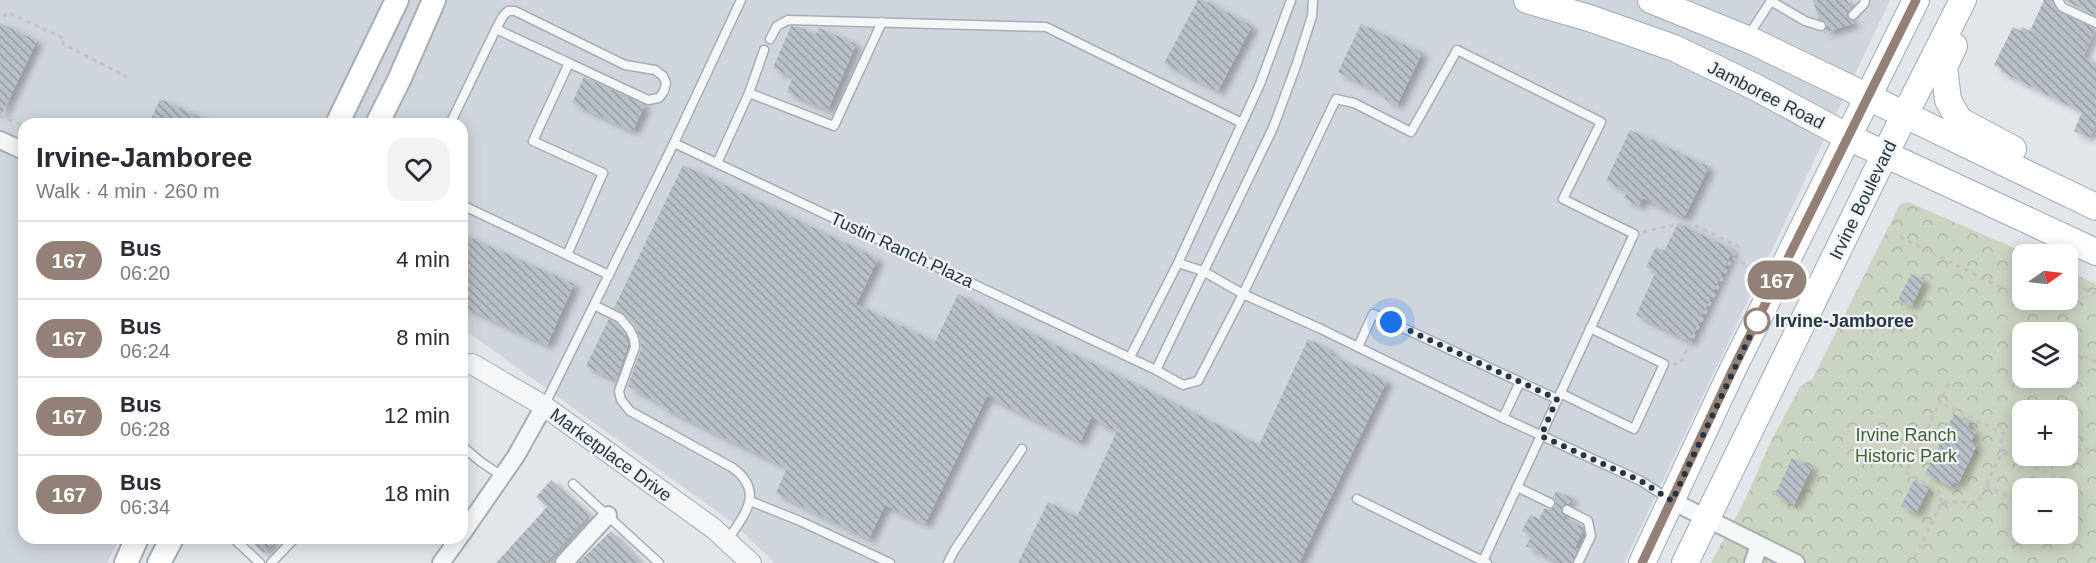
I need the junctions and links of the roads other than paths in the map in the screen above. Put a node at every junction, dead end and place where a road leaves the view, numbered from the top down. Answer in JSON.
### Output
{"nodes":[{"id":1,"x":397,"y":0,"type":"edge"},
{"id":2,"x":434,"y":0,"type":"edge"},
{"id":3,"x":741,"y":0,"type":"edge"},
{"id":4,"x":1291,"y":0,"type":"edge"},
{"id":5,"x":1313,"y":0,"type":"edge"},
{"id":6,"x":1527,"y":0,"type":"edge"},
{"id":7,"x":1651,"y":0,"type":"edge"},
{"id":8,"x":1771,"y":0,"type":"edge"},
{"id":9,"x":1865,"y":0,"type":"edge"},
{"id":10,"x":1916,"y":0,"type":"edge"},
{"id":11,"x":1964,"y":0,"type":"edge"},
{"id":12,"x":1974,"y":0,"type":"edge"},
{"id":13,"x":2058,"y":0,"type":"edge"},
{"id":14,"x":1853,"y":15,"type":"dead end"},
{"id":15,"x":882,"y":22,"type":"junction"},
{"id":16,"x":2096,"y":23,"type":"edge"},
{"id":17,"x":1821,"y":26,"type":"dead end"},
{"id":18,"x":496,"y":28,"type":"junction"},
{"id":19,"x":1746,"y":38,"type":"junction"},
{"id":20,"x":770,"y":39,"type":"dead end"},
{"id":21,"x":764,"y":50,"type":"dead end"},
{"id":22,"x":568,"y":63,"type":"junction"},
{"id":23,"x":749,"y":93,"type":"junction"},
{"id":24,"x":1867,"y":96,"type":"junction"},
{"id":25,"x":1905,"y":115,"type":"junction"},
{"id":26,"x":340,"y":118,"type":"edge"},
{"id":27,"x":379,"y":118,"type":"edge"},
{"id":28,"x":453,"y":118,"type":"edge"},
{"id":29,"x":1242,"y":123,"type":"junction"},
{"id":30,"x":1848,"y":137,"type":"junction"},
{"id":31,"x":0,"y":140,"type":"edge"},
{"id":32,"x":674,"y":143,"type":"junction"},
{"id":33,"x":18,"y":148,"type":"edge"},
{"id":34,"x":1885,"y":154,"type":"junction"},
{"id":35,"x":717,"y":163,"type":"junction"},
{"id":36,"x":2096,"y":192,"type":"edge"},
{"id":37,"x":2096,"y":207,"type":"edge"},
{"id":38,"x":468,"y":208,"type":"edge"},
{"id":39,"x":2096,"y":252,"type":"edge"},
{"id":40,"x":567,"y":255,"type":"junction"},
{"id":41,"x":1178,"y":262,"type":"junction"},
{"id":42,"x":1203,"y":271,"type":"junction"},
{"id":43,"x":609,"y":275,"type":"junction"},
{"id":44,"x":1243,"y":294,"type":"junction"},
{"id":45,"x":594,"y":304,"type":"junction"},
{"id":46,"x":1590,"y":328,"type":"junction"},
{"id":47,"x":1358,"y":347,"type":"junction"},
{"id":48,"x":1130,"y":357,"type":"junction"},
{"id":49,"x":468,"y":362,"type":"edge"},
{"id":50,"x":1156,"y":370,"type":"junction"},
{"id":51,"x":1520,"y":382,"type":"junction"},
{"id":52,"x":1559,"y":396,"type":"junction"},
{"id":53,"x":544,"y":406,"type":"junction"},
{"id":54,"x":1503,"y":418,"type":"junction"},
{"id":55,"x":1541,"y":436,"type":"junction"},
{"id":56,"x":1022,"y":449,"type":"dead end"},
{"id":57,"x":468,"y":451,"type":"edge"},
{"id":58,"x":502,"y":476,"type":"junction"},
{"id":59,"x":573,"y":484,"type":"dead end"},
{"id":60,"x":1516,"y":487,"type":"junction"},
{"id":61,"x":1357,"y":499,"type":"dead end"},
{"id":62,"x":750,"y":501,"type":"junction"},
{"id":63,"x":1672,"y":501,"type":"junction"},
{"id":64,"x":1550,"y":503,"type":"dead end"},
{"id":65,"x":1567,"y":510,"type":"dead end"},
{"id":66,"x":608,"y":515,"type":"junction"},
{"id":67,"x":1705,"y":518,"type":"junction"},
{"id":68,"x":468,"y":525,"type":"edge"},
{"id":69,"x":727,"y":541,"type":"junction"},
{"id":70,"x":134,"y":544,"type":"edge"},
{"id":71,"x":169,"y":544,"type":"edge"},
{"id":72,"x":239,"y":544,"type":"edge"},
{"id":73,"x":289,"y":544,"type":"edge"},
{"id":74,"x":455,"y":544,"type":"edge"},
{"id":75,"x":1759,"y":545,"type":"junction"},
{"id":76,"x":1485,"y":562,"type":"edge"},
{"id":77,"x":126,"y":563,"type":"edge"},
{"id":78,"x":159,"y":563,"type":"edge"},
{"id":79,"x":260,"y":563,"type":"edge"},
{"id":80,"x":271,"y":563,"type":"edge"},
{"id":81,"x":441,"y":563,"type":"edge"},
{"id":82,"x":564,"y":563,"type":"edge"},
{"id":83,"x":659,"y":563,"type":"edge"},
{"id":84,"x":751,"y":563,"type":"edge"},
{"id":85,"x":890,"y":563,"type":"edge"},
{"id":86,"x":948,"y":563,"type":"edge"},
{"id":87,"x":1578,"y":563,"type":"edge"},
{"id":88,"x":1642,"y":563,"type":"edge"},
{"id":89,"x":1685,"y":563,"type":"edge"},
{"id":90,"x":1753,"y":563,"type":"edge"},
{"id":91,"x":1796,"y":563,"type":"edge"}],
"edges":[{"from":1,"to":26,"type":"main road"},
{"from":2,"to":27,"type":"main road"},
{"from":3,"to":32,"type":"lane"},
{"from":4,"to":29,"type":"lane"},
{"from":5,"to":42,"type":"lane"},
{"from":6,"to":30,"type":"main road","name":"Jamboree Road"},
{"from":7,"to":19,"type":"main road"},
{"from":8,"to":17,"type":"lane"},
{"from":8,"to":19,"type":"lane"},
{"from":9,"to":14,"type":"lane"},
{"from":10,"to":24,"type":"main road"},
{"from":11,"to":25,"type":"main road","name":"Irvine Boulevard"},
{"from":12,"to":36,"type":"main road"},
{"from":13,"to":16,"type":"lane"},
{"from":15,"to":20,"type":"lane"},
{"from":15,"to":23,"type":"lane"},
{"from":15,"to":29,"type":"lane"},
{"from":18,"to":22,"type":"lane"},
{"from":18,"to":22,"type":"lane"},
{"from":18,"to":28,"type":"lane"},
{"from":19,"to":24,"type":"main road"},
{"from":21,"to":23,"type":"lane"},
{"from":22,"to":40,"type":"lane"},
{"from":23,"to":35,"type":"lane"},
{"from":24,"to":25,"type":"main road"},
{"from":24,"to":30,"type":"main road"},
{"from":25,"to":34,"type":"main road","name":"Irvine Boulevard"},
{"from":25,"to":37,"type":"main road"},
{"from":29,"to":41,"type":"lane"},
{"from":30,"to":34,"type":"main road","name":"Jamboree Road"},
{"from":30,"to":63,"type":"main road"},
{"from":31,"to":33,"type":"street"},
{"from":32,"to":35,"type":"lane","name":"Tustin Ranch Plaza"},
{"from":32,"to":43,"type":"lane"},
{"from":34,"to":39,"type":"main road","name":"Jamboree Road"},
{"from":34,"to":67,"type":"main road","name":"Irvine Boulevard"},
{"from":35,"to":48,"type":"lane","name":"Tustin Ranch Plaza"},
{"from":38,"to":40,"type":"lane"},
{"from":40,"to":43,"type":"lane"},
{"from":41,"to":42,"type":"lane"},
{"from":41,"to":48,"type":"lane"},
{"from":42,"to":44,"type":"lane"},
{"from":42,"to":50,"type":"lane"},
{"from":43,"to":45,"type":"lane"},
{"from":44,"to":46,"type":"lane","name":"Tustin Ranch Plaza"},
{"from":44,"to":47,"type":"lane"},
{"from":44,"to":50,"type":"lane","name":"Tustin Ranch Plaza"},
{"from":45,"to":53,"type":"lane"},
{"from":45,"to":62,"type":"lane"},
{"from":46,"to":52,"type":"lane"},
{"from":46,"to":52,"type":"lane"},
{"from":47,"to":51,"type":"lane"},
{"from":47,"to":54,"type":"lane"},
{"from":48,"to":50,"type":"lane","name":"Tustin Ranch Plaza"},
{"from":49,"to":53,"type":"street","name":"Marketplace Drive"},
{"from":51,"to":52,"type":"lane"},
{"from":51,"to":54,"type":"lane"},
{"from":52,"to":55,"type":"lane"},
{"from":53,"to":58,"type":"street"},
{"from":53,"to":69,"type":"street","name":"Marketplace Drive"},
{"from":54,"to":55,"type":"lane"},
{"from":55,"to":60,"type":"lane"},
{"from":55,"to":63,"type":"lane"},
{"from":56,"to":86,"type":"lane"},
{"from":57,"to":58,"type":"lane"},
{"from":58,"to":68,"type":"street"},
{"from":59,"to":66,"type":"lane"},
{"from":60,"to":64,"type":"lane"},
{"from":60,"to":76,"type":"lane"},
{"from":61,"to":76,"type":"lane"},
{"from":62,"to":69,"type":"lane"},
{"from":62,"to":85,"type":"lane"},
{"from":63,"to":67,"type":"street"},
{"from":63,"to":88,"type":"main road"},
{"from":65,"to":87,"type":"lane"},
{"from":66,"to":82,"type":"street"},
{"from":66,"to":83,"type":"lane"},
{"from":67,"to":75,"type":"street"},
{"from":67,"to":89,"type":"main road","name":"Irvine Boulevard"},
{"from":69,"to":84,"type":"street","name":"Marketplace Drive"},
{"from":70,"to":77,"type":"main road"},
{"from":71,"to":78,"type":"main road"},
{"from":72,"to":79,"type":"lane"},
{"from":73,"to":80,"type":"lane"},
{"from":74,"to":81,"type":"street"},
{"from":75,"to":90,"type":"street"},
{"from":75,"to":91,"type":"street"}]}
